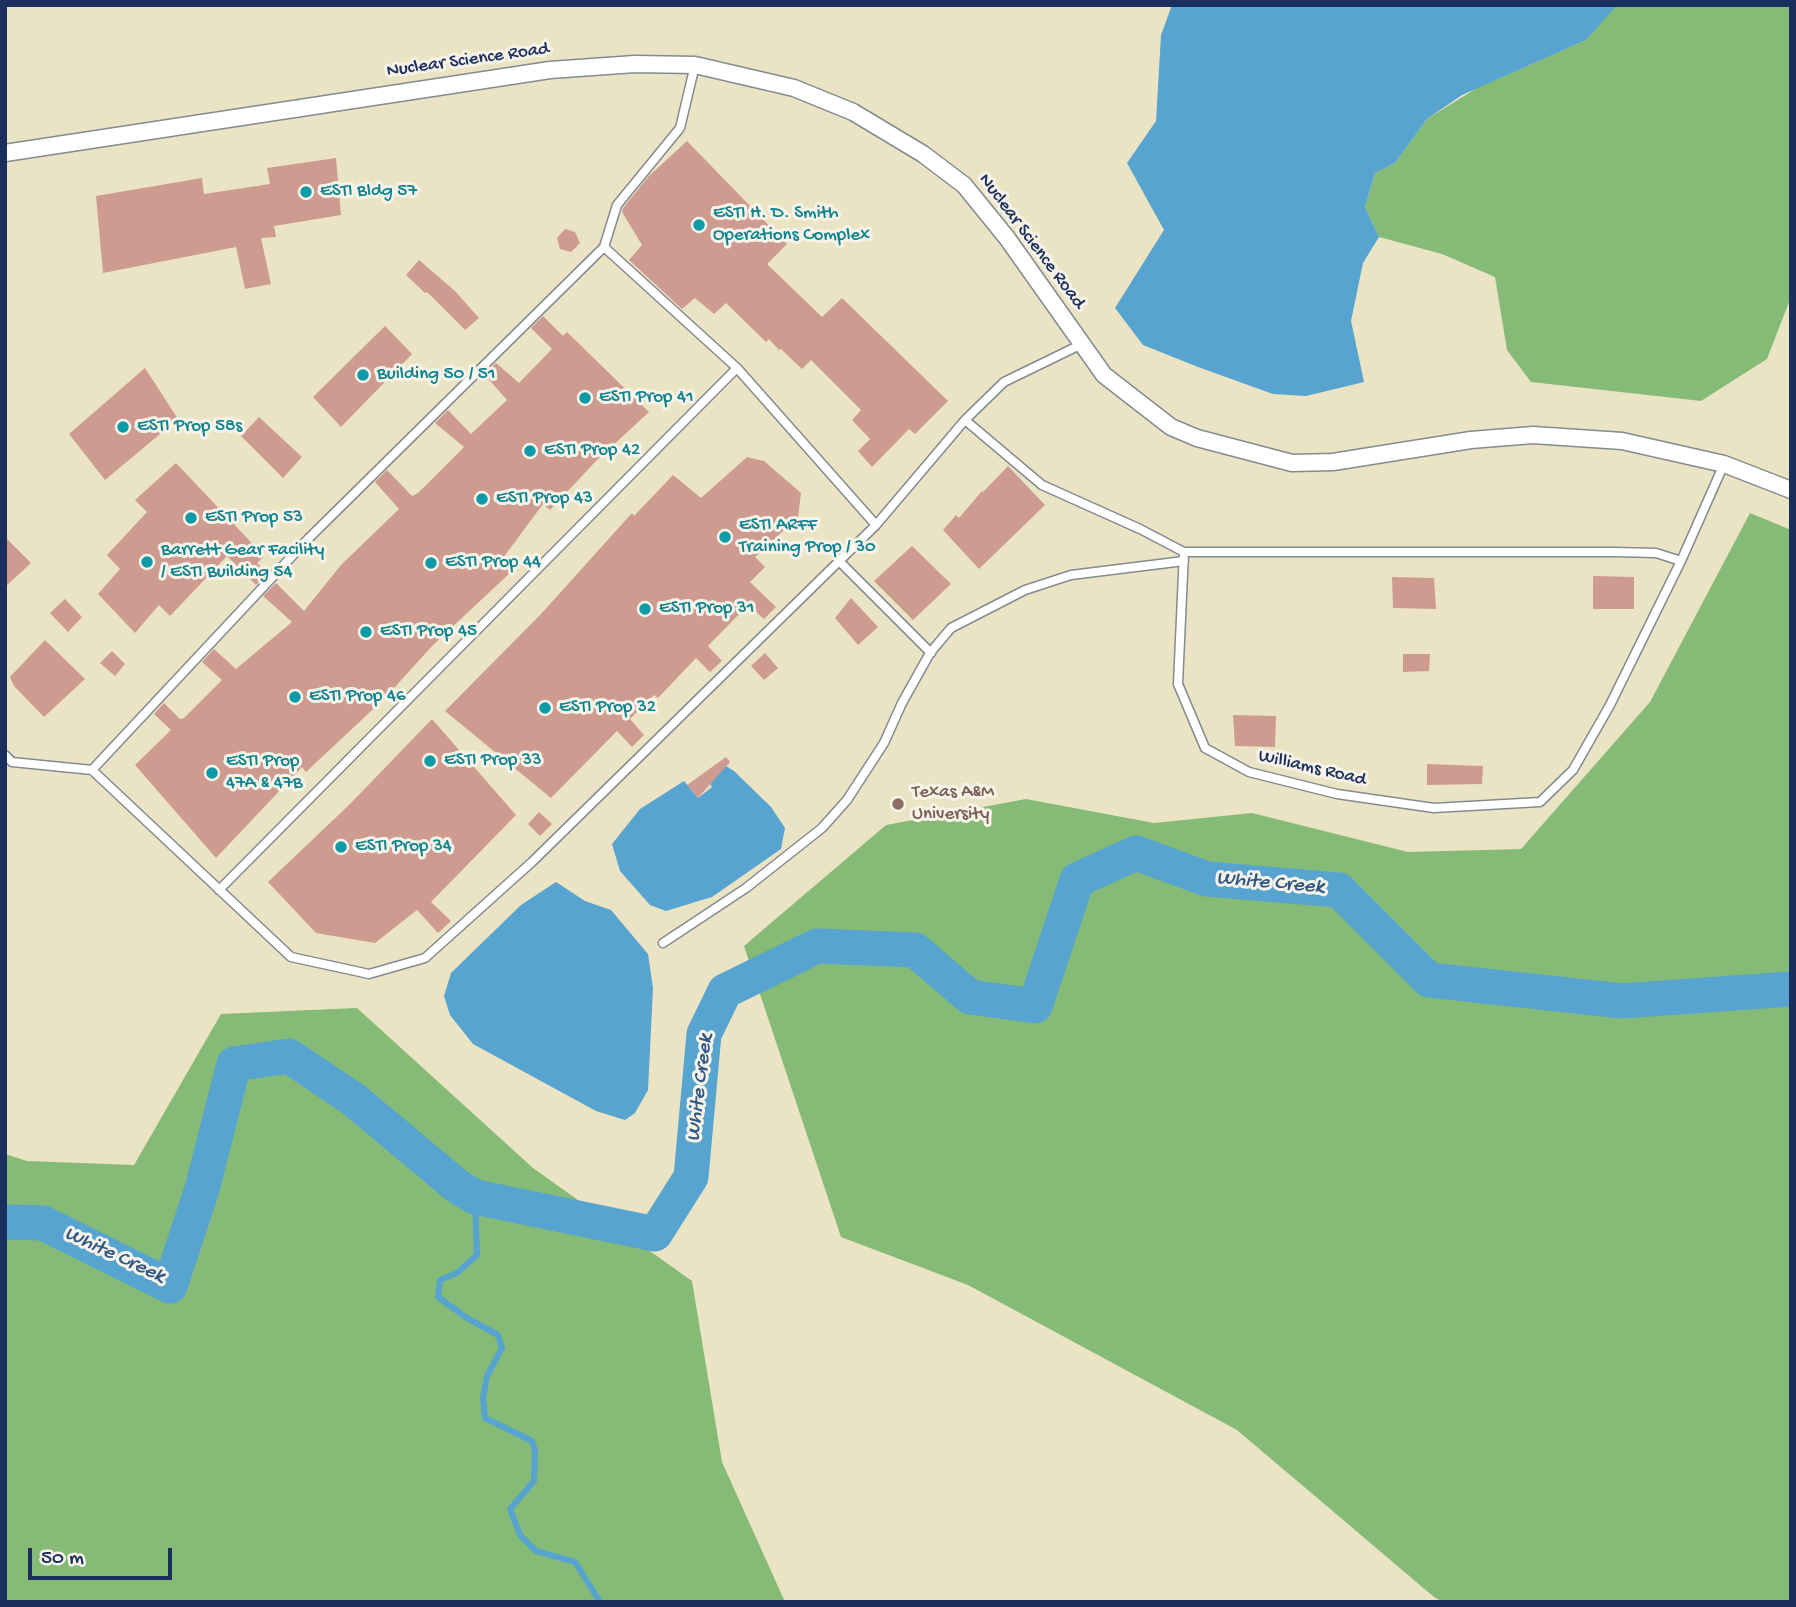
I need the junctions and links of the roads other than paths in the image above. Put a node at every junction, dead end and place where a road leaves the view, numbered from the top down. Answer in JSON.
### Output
{"nodes":[{"id":1,"x":695,"y":65,"type":"junction"},
{"id":2,"x":5,"y":153,"type":"edge"},
{"id":3,"x":604,"y":247,"type":"junction"},
{"id":4,"x":1082,"y":344,"type":"junction"},
{"id":5,"x":737,"y":368,"type":"junction"},
{"id":6,"x":965,"y":420,"type":"junction"},
{"id":7,"x":1724,"y":464,"type":"junction"},
{"id":8,"x":1791,"y":490,"type":"edge"},
{"id":9,"x":876,"y":525,"type":"junction"},
{"id":10,"x":1184,"y":557,"type":"junction"},
{"id":11,"x":839,"y":561,"type":"junction"},
{"id":12,"x":1681,"y":561,"type":"junction"},
{"id":13,"x":931,"y":653,"type":"junction"},
{"id":14,"x":5,"y":755,"type":"edge"},
{"id":15,"x":92,"y":770,"type":"junction"},
{"id":16,"x":219,"y":890,"type":"junction"},
{"id":17,"x":663,"y":943,"type":"dead end"}],
"edges":[{"from":1,"to":2,"type":"street","name":"Nuclear Science Road"},
{"from":1,"to":3,"type":"lane"},
{"from":1,"to":4,"type":"street","name":"Nuclear Science Road"},
{"from":3,"to":5,"type":"lane"},
{"from":3,"to":15,"type":"lane"},
{"from":4,"to":6,"type":"lane"},
{"from":4,"to":7,"type":"street","name":"Nuclear Science Road"},
{"from":5,"to":9,"type":"lane"},
{"from":5,"to":16,"type":"lane"},
{"from":6,"to":9,"type":"lane"},
{"from":6,"to":10,"type":"lane"},
{"from":7,"to":8,"type":"street","name":"Nuclear Science Road"},
{"from":7,"to":12,"type":"lane","name":"Williams Road"},
{"from":9,"to":11,"type":"lane"},
{"from":10,"to":12,"type":"lane"},
{"from":10,"to":12,"type":"lane","name":"Williams Road"},
{"from":10,"to":13,"type":"lane"},
{"from":11,"to":13,"type":"lane"},
{"from":11,"to":16,"type":"lane"},
{"from":13,"to":17,"type":"lane"},
{"from":14,"to":15,"type":"lane"},
{"from":15,"to":16,"type":"lane"}]}
